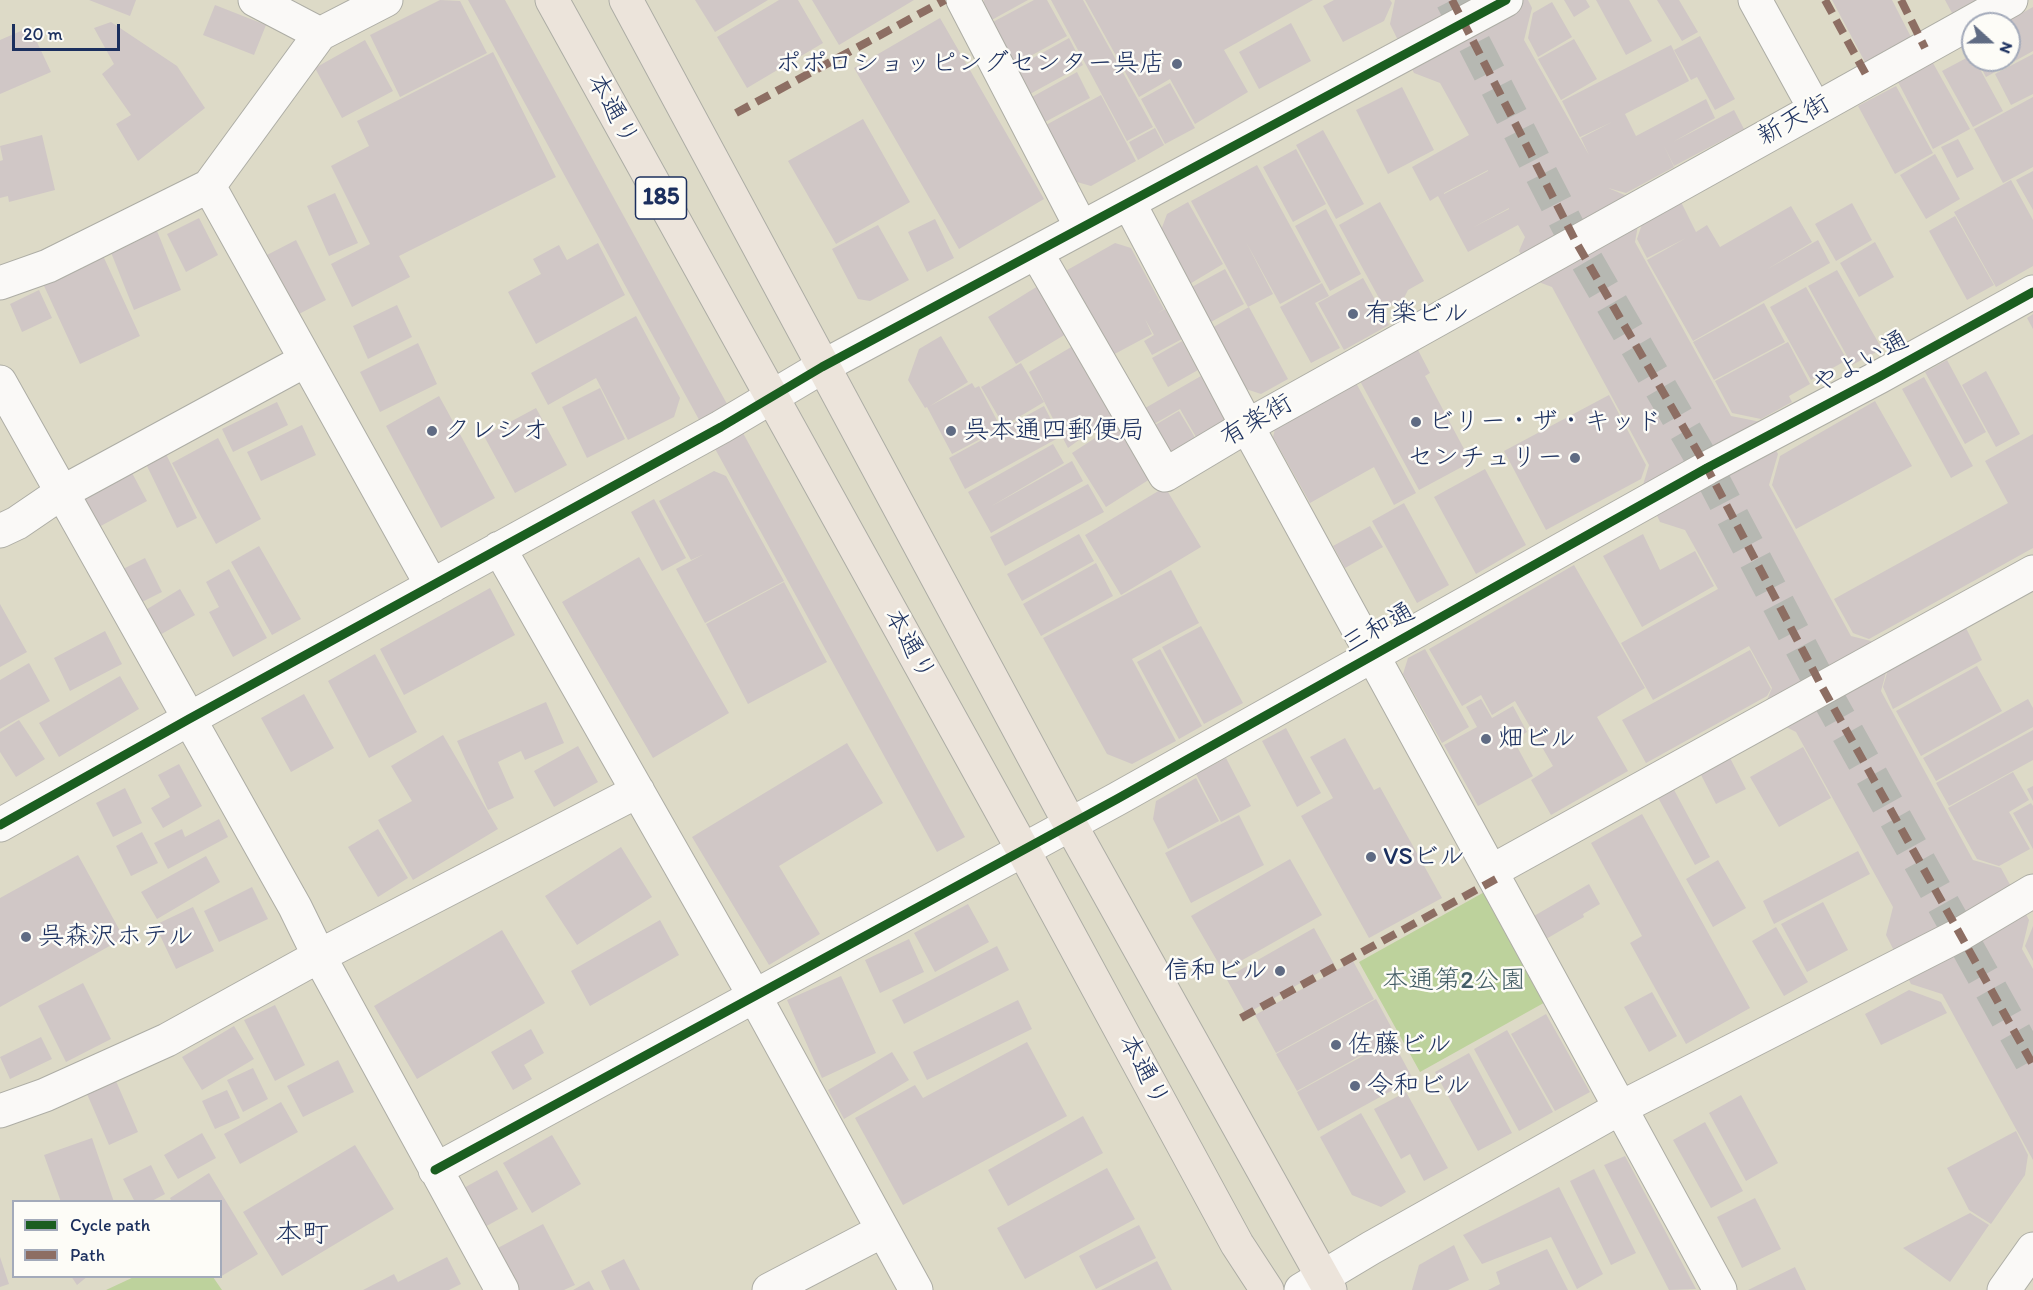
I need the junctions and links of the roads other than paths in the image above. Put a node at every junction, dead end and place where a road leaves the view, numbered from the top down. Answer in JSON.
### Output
{"nodes":[{"id":1,"x":255,"y":0,"type":"edge"},
{"id":2,"x":386,"y":0,"type":"edge"},
{"id":3,"x":552,"y":0,"type":"edge"},
{"id":4,"x":626,"y":0,"type":"edge"},
{"id":5,"x":963,"y":0,"type":"edge"},
{"id":6,"x":1506,"y":0,"type":"edge"},
{"id":7,"x":1755,"y":0,"type":"edge"},
{"id":8,"x":2011,"y":0,"type":"edge"},
{"id":9,"x":320,"y":34,"type":"junction"},
{"id":10,"x":1815,"y":109,"type":"junction"},
{"id":11,"x":209,"y":186,"type":"junction"},
{"id":12,"x":1129,"y":202,"type":"junction"},
{"id":13,"x":1081,"y":227,"type":"junction"},
{"id":14,"x":1576,"y":242,"type":"joint"},
{"id":15,"x":1036,"y":252,"type":"junction"},
{"id":16,"x":0,"y":284,"type":"edge"},
{"id":17,"x":2033,"y":292,"type":"edge"},
{"id":18,"x":306,"y":360,"type":"junction"},
{"id":19,"x":822,"y":367,"type":"junction"},
{"id":20,"x":0,"y":382,"type":"edge"},
{"id":21,"x":772,"y":396,"type":"junction"},
{"id":22,"x":1247,"y":426,"type":"junction"},
{"id":23,"x":1707,"y":468,"type":"joint"},
{"id":24,"x":61,"y":493,"type":"junction"},
{"id":25,"x":0,"y":531,"type":"edge"},
{"id":26,"x":499,"y":548,"type":"junction"},
{"id":27,"x":2033,"y":572,"type":"edge"},
{"id":28,"x":432,"y":586,"type":"junction"},
{"id":29,"x":1375,"y":656,"type":"junction"},
{"id":30,"x":189,"y":719,"type":"junction"},
{"id":31,"x":638,"y":791,"type":"junction"},
{"id":32,"x":1070,"y":824,"type":"junction"},
{"id":33,"x":0,"y":825,"type":"edge"},
{"id":34,"x":1023,"y":850,"type":"junction"},
{"id":35,"x":1491,"y":871,"type":"junction"},
{"id":36,"x":2033,"y":891,"type":"edge"},
{"id":37,"x":319,"y":956,"type":"junction"},
{"id":38,"x":755,"y":997,"type":"junction"},
{"id":39,"x":1620,"y":1108,"type":"junction"},
{"id":40,"x":0,"y":1112,"type":"edge"},
{"id":41,"x":435,"y":1170,"type":"junction"},
{"id":42,"x":882,"y":1230,"type":"junction"},
{"id":43,"x":2033,"y":1249,"type":"edge"},
{"id":44,"x":1318,"y":1286,"type":"edge"},
{"id":45,"x":502,"y":1290,"type":"edge"},
{"id":46,"x":770,"y":1290,"type":"edge"},
{"id":47,"x":916,"y":1290,"type":"edge"},
{"id":48,"x":1266,"y":1290,"type":"edge"},
{"id":49,"x":1720,"y":1290,"type":"edge"},
{"id":50,"x":2004,"y":1290,"type":"edge"}],
"edges":[{"from":1,"to":9,"type":"street"},
{"from":2,"to":9,"type":"street"},
{"from":3,"to":21,"type":"highway","name":"本通り","number":"185"},
{"from":4,"to":19,"type":"highway","number":"185"},
{"from":5,"to":13,"type":"street"},
{"from":6,"to":12,"type":"street"},
{"from":7,"to":10,"type":"street"},
{"from":8,"to":10,"type":"street","name":"新天街"},
{"from":9,"to":11,"type":"street"},
{"from":10,"to":14,"type":"street","name":"新天街"},
{"from":11,"to":16,"type":"street"},
{"from":11,"to":18,"type":"street"},
{"from":12,"to":13,"type":"street"},
{"from":12,"to":22,"type":"street"},
{"from":13,"to":15,"type":"street"},
{"from":14,"to":22,"type":"street","name":"有楽街"},
{"from":15,"to":19,"type":"street"},
{"from":15,"to":22,"type":"street","name":"有楽街"},
{"from":17,"to":23,"type":"street","name":"やよい通"},
{"from":18,"to":24,"type":"street"},
{"from":18,"to":28,"type":"street"},
{"from":19,"to":21,"type":"street"},
{"from":19,"to":32,"type":"highway","number":"185"},
{"from":20,"to":24,"type":"street"},
{"from":21,"to":26,"type":"street"},
{"from":21,"to":34,"type":"highway","name":"本通り","number":"185"},
{"from":22,"to":29,"type":"street"},
{"from":23,"to":29,"type":"street","name":"三和通"},
{"from":24,"to":25,"type":"street"},
{"from":24,"to":30,"type":"street"},
{"from":26,"to":28,"type":"street"},
{"from":26,"to":31,"type":"street"},
{"from":27,"to":35,"type":"street"},
{"from":28,"to":30,"type":"street"},
{"from":29,"to":32,"type":"street","name":"三和通"},
{"from":29,"to":35,"type":"street"},
{"from":30,"to":33,"type":"street"},
{"from":30,"to":37,"type":"street"},
{"from":31,"to":37,"type":"street"},
{"from":31,"to":38,"type":"street"},
{"from":32,"to":34,"type":"street","name":"三和通"},
{"from":32,"to":44,"type":"highway","number":"185"},
{"from":34,"to":38,"type":"street","name":"三和通"},
{"from":34,"to":48,"type":"highway","name":"本通り","number":"185"},
{"from":35,"to":39,"type":"street"},
{"from":36,"to":39,"type":"street"},
{"from":37,"to":40,"type":"street"},
{"from":37,"to":41,"type":"street"},
{"from":38,"to":41,"type":"street","name":"三和通"},
{"from":38,"to":42,"type":"street"},
{"from":39,"to":44,"type":"street"},
{"from":39,"to":49,"type":"street"},
{"from":41,"to":45,"type":"street"},
{"from":42,"to":46,"type":"street"},
{"from":42,"to":47,"type":"street"},
{"from":43,"to":50,"type":"street"}]}
